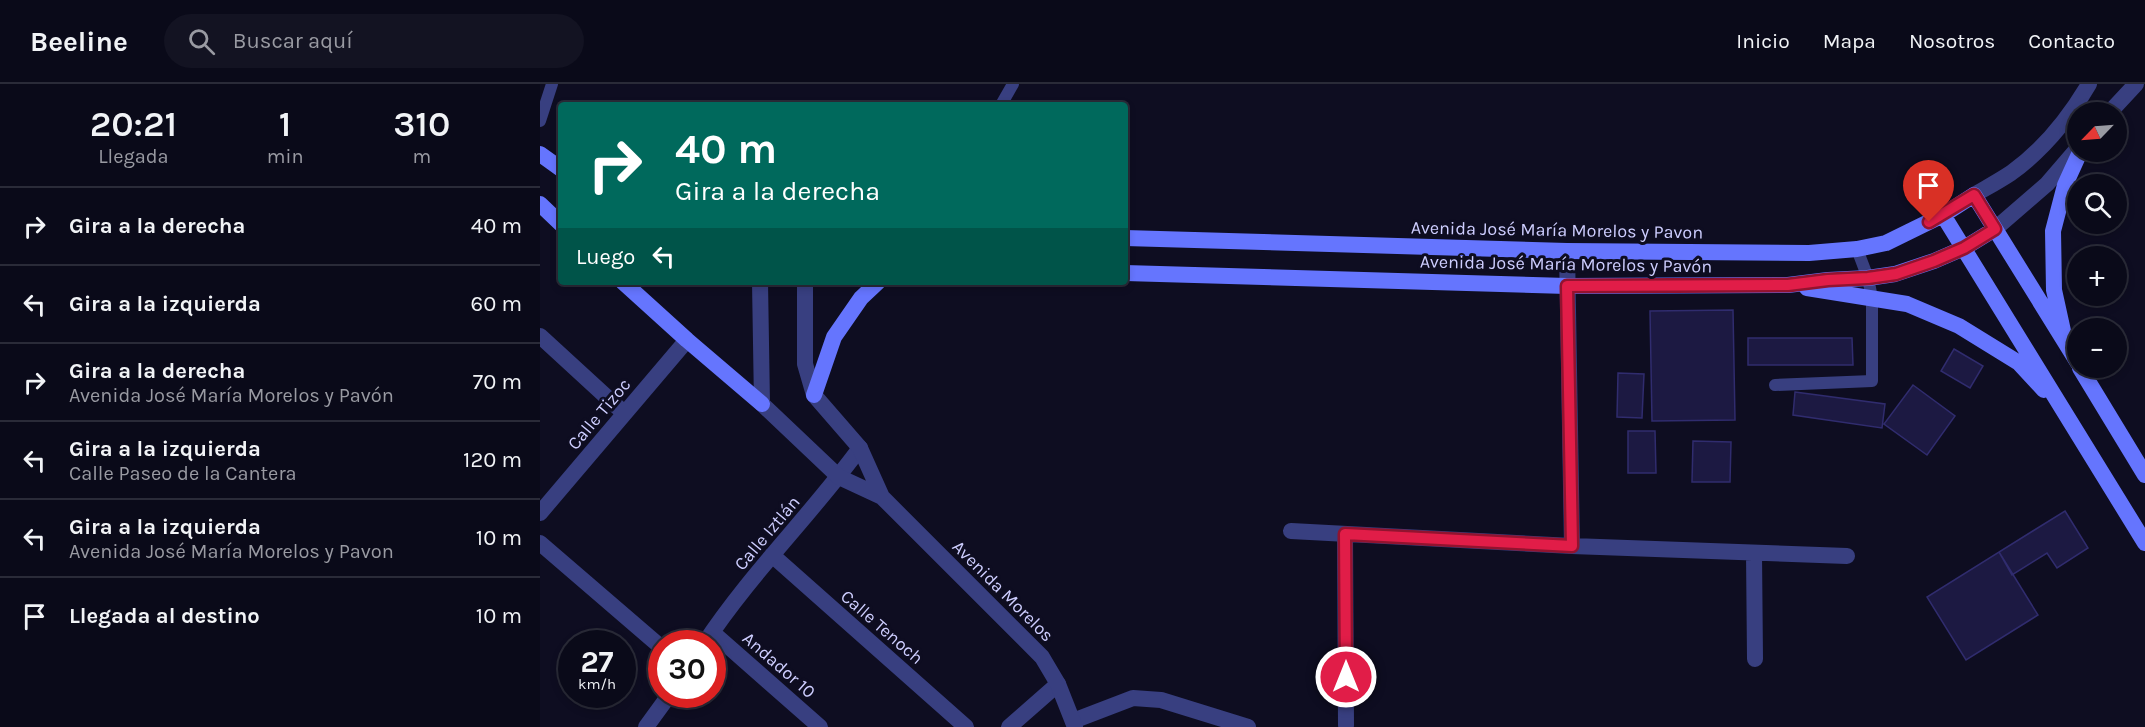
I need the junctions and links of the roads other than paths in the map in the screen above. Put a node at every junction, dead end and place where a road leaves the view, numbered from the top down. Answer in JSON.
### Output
{"nodes":[{"id":1,"x":552,"y":84,"type":"edge"},
{"id":2,"x":1013,"y":84,"type":"edge"},
{"id":3,"x":2089,"y":84,"type":"edge"},
{"id":4,"x":2136,"y":84,"type":"edge"},
{"id":5,"x":1003,"y":102,"type":"edge"},
{"id":6,"x":2119,"y":102,"type":"edge"},
{"id":7,"x":540,"y":121,"type":"edge"},
{"id":8,"x":540,"y":154,"type":"edge"},
{"id":9,"x":2068,"y":162,"type":"edge"},
{"id":10,"x":2074,"y":162,"type":"edge"},
{"id":11,"x":558,"y":167,"type":"edge"},
{"id":12,"x":540,"y":194,"type":"edge"},
{"id":13,"x":1974,"y":195,"type":"junction"},
{"id":14,"x":540,"y":204,"type":"edge"},
{"id":15,"x":558,"y":205,"type":"edge"},
{"id":16,"x":1943,"y":215,"type":"junction"},
{"id":17,"x":558,"y":221,"type":"edge"},
{"id":18,"x":1995,"y":229,"type":"junction"},
{"id":19,"x":1128,"y":238,"type":"edge"},
{"id":20,"x":1964,"y":248,"type":"junction"},
{"id":21,"x":1857,"y":249,"type":"junction"},
{"id":22,"x":1567,"y":251,"type":"junction"},
{"id":23,"x":1128,"y":273,"type":"edge"},
{"id":24,"x":1868,"y":278,"type":"junction"},
{"id":25,"x":626,"y":285,"type":"edge"},
{"id":26,"x":760,"y":285,"type":"edge"},
{"id":27,"x":805,"y":285,"type":"edge"},
{"id":28,"x":875,"y":285,"type":"edge"},
{"id":29,"x":1788,"y":285,"type":"junction"},
{"id":30,"x":1567,"y":286,"type":"junction"},
{"id":31,"x":1872,"y":298,"type":"junction"},
{"id":32,"x":540,"y":336,"type":"edge"},
{"id":33,"x":687,"y":340,"type":"junction"},
{"id":34,"x":2066,"y":344,"type":"joint"},
{"id":35,"x":2086,"y":378,"type":"edge"},
{"id":36,"x":1775,"y":385,"type":"dead end"},
{"id":37,"x":814,"y":395,"type":"junction"},
{"id":38,"x":762,"y":404,"type":"junction"},
{"id":39,"x":624,"y":413,"type":"junction"},
{"id":40,"x":2071,"y":420,"type":"junction"},
{"id":41,"x":860,"y":448,"type":"junction"},
{"id":42,"x":2145,"y":475,"type":"edge"},
{"id":43,"x":839,"y":477,"type":"junction"},
{"id":44,"x":882,"y":497,"type":"junction"},
{"id":45,"x":540,"y":513,"type":"edge"},
{"id":46,"x":1291,"y":531,"type":"dead end"},
{"id":47,"x":1345,"y":534,"type":"junction"},
{"id":48,"x":540,"y":543,"type":"edge"},
{"id":49,"x":2145,"y":543,"type":"edge"},
{"id":50,"x":1572,"y":546,"type":"junction"},
{"id":51,"x":1754,"y":553,"type":"junction"},
{"id":52,"x":772,"y":555,"type":"junction"},
{"id":53,"x":1847,"y":556,"type":"dead end"},
{"id":54,"x":714,"y":630,"type":"edge"},
{"id":55,"x":648,"y":636,"type":"edge"},
{"id":56,"x":726,"y":652,"type":"edge"},
{"id":57,"x":1755,"y":659,"type":"dead end"},
{"id":58,"x":1058,"y":684,"type":"junction"},
{"id":59,"x":660,"y":708,"type":"edge"},
{"id":60,"x":1220,"y":722,"type":"edge"},
{"id":61,"x":1074,"y":724,"type":"edge"},
{"id":62,"x":1346,"y":724,"type":"dead end"},
{"id":63,"x":646,"y":727,"type":"edge"},
{"id":64,"x":820,"y":727,"type":"edge"},
{"id":65,"x":966,"y":727,"type":"edge"},
{"id":66,"x":1009,"y":727,"type":"edge"},
{"id":67,"x":1248,"y":727,"type":"edge"}],
"edges":[{"from":1,"to":7,"type":"lane"},
{"from":2,"to":5,"type":"lane"},
{"from":3,"to":13,"type":"street"},
{"from":4,"to":6,"type":"street"},
{"from":8,"to":11,"type":"main road"},
{"from":9,"to":18,"type":"street"},
{"from":10,"to":34,"type":"main road"},
{"from":12,"to":15,"type":"main road"},
{"from":13,"to":16,"type":"main road","name":"Avenida José María Morelos y Pavon"},
{"from":13,"to":18,"type":"main road"},
{"from":14,"to":17,"type":"main road"},
{"from":16,"to":20,"type":"main road"},
{"from":16,"to":21,"type":"main road","name":"Avenida José María Morelos y Pavon"},
{"from":18,"to":20,"type":"main road","name":"Avenida José María Morelos y Pavón"},
{"from":18,"to":34,"type":"main road"},
{"from":19,"to":22,"type":"main road","name":"Avenida José María Morelos y Pavon"},
{"from":20,"to":24,"type":"main road","name":"Avenida José María Morelos y Pavón"},
{"from":20,"to":40,"type":"main road"},
{"from":21,"to":22,"type":"main road","name":"Avenida José María Morelos y Pavon"},
{"from":21,"to":24,"type":"lane"},
{"from":22,"to":30,"type":"street"},
{"from":23,"to":30,"type":"main road","name":"Avenida José María Morelos y Pavón"},
{"from":24,"to":29,"type":"main road","name":"Avenida José María Morelos y Pavón"},
{"from":24,"to":31,"type":"lane"},
{"from":25,"to":33,"type":"main road"},
{"from":26,"to":38,"type":"street"},
{"from":27,"to":37,"type":"street","name":"Avenida Morelos"},
{"from":28,"to":37,"type":"main road"},
{"from":29,"to":30,"type":"main road","name":"Avenida José María Morelos y Pavón"},
{"from":29,"to":31,"type":"main road"},
{"from":30,"to":50,"type":"street"},
{"from":31,"to":36,"type":"lane"},
{"from":31,"to":40,"type":"main road"},
{"from":32,"to":39,"type":"street"},
{"from":33,"to":38,"type":"main road"},
{"from":33,"to":39,"type":"street","name":"Calle Tizoc"},
{"from":35,"to":42,"type":"main road"},
{"from":37,"to":41,"type":"street","name":"Avenida Morelos"},
{"from":38,"to":43,"type":"street","name":"Avenida Morelos"},
{"from":39,"to":45,"type":"street","name":"Calle Tizoc"},
{"from":40,"to":49,"type":"main road"},
{"from":41,"to":43,"type":"street","name":"Calle Iztlán"},
{"from":41,"to":44,"type":"street","name":"Avenida Morelos"},
{"from":43,"to":44,"type":"street","name":"Avenida Morelos"},
{"from":43,"to":52,"type":"street","name":"Calle Iztlán"},
{"from":44,"to":58,"type":"street","name":"Avenida Morelos"},
{"from":46,"to":47,"type":"street"},
{"from":47,"to":50,"type":"street"},
{"from":47,"to":62,"type":"street"},
{"from":48,"to":55,"type":"street"},
{"from":50,"to":51,"type":"street"},
{"from":51,"to":53,"type":"street"},
{"from":51,"to":57,"type":"street"},
{"from":52,"to":54,"type":"street","name":"Calle Iztlán"},
{"from":52,"to":65,"type":"street","name":"Calle Tenoch"},
{"from":56,"to":64,"type":"street","name":"Andador 10"},
{"from":58,"to":61,"type":"street","name":"Avenida Morelos"},
{"from":58,"to":66,"type":"street"},
{"from":59,"to":63,"type":"street"},
{"from":60,"to":61,"type":"street"},
{"from":60,"to":67,"type":"street"}]}
